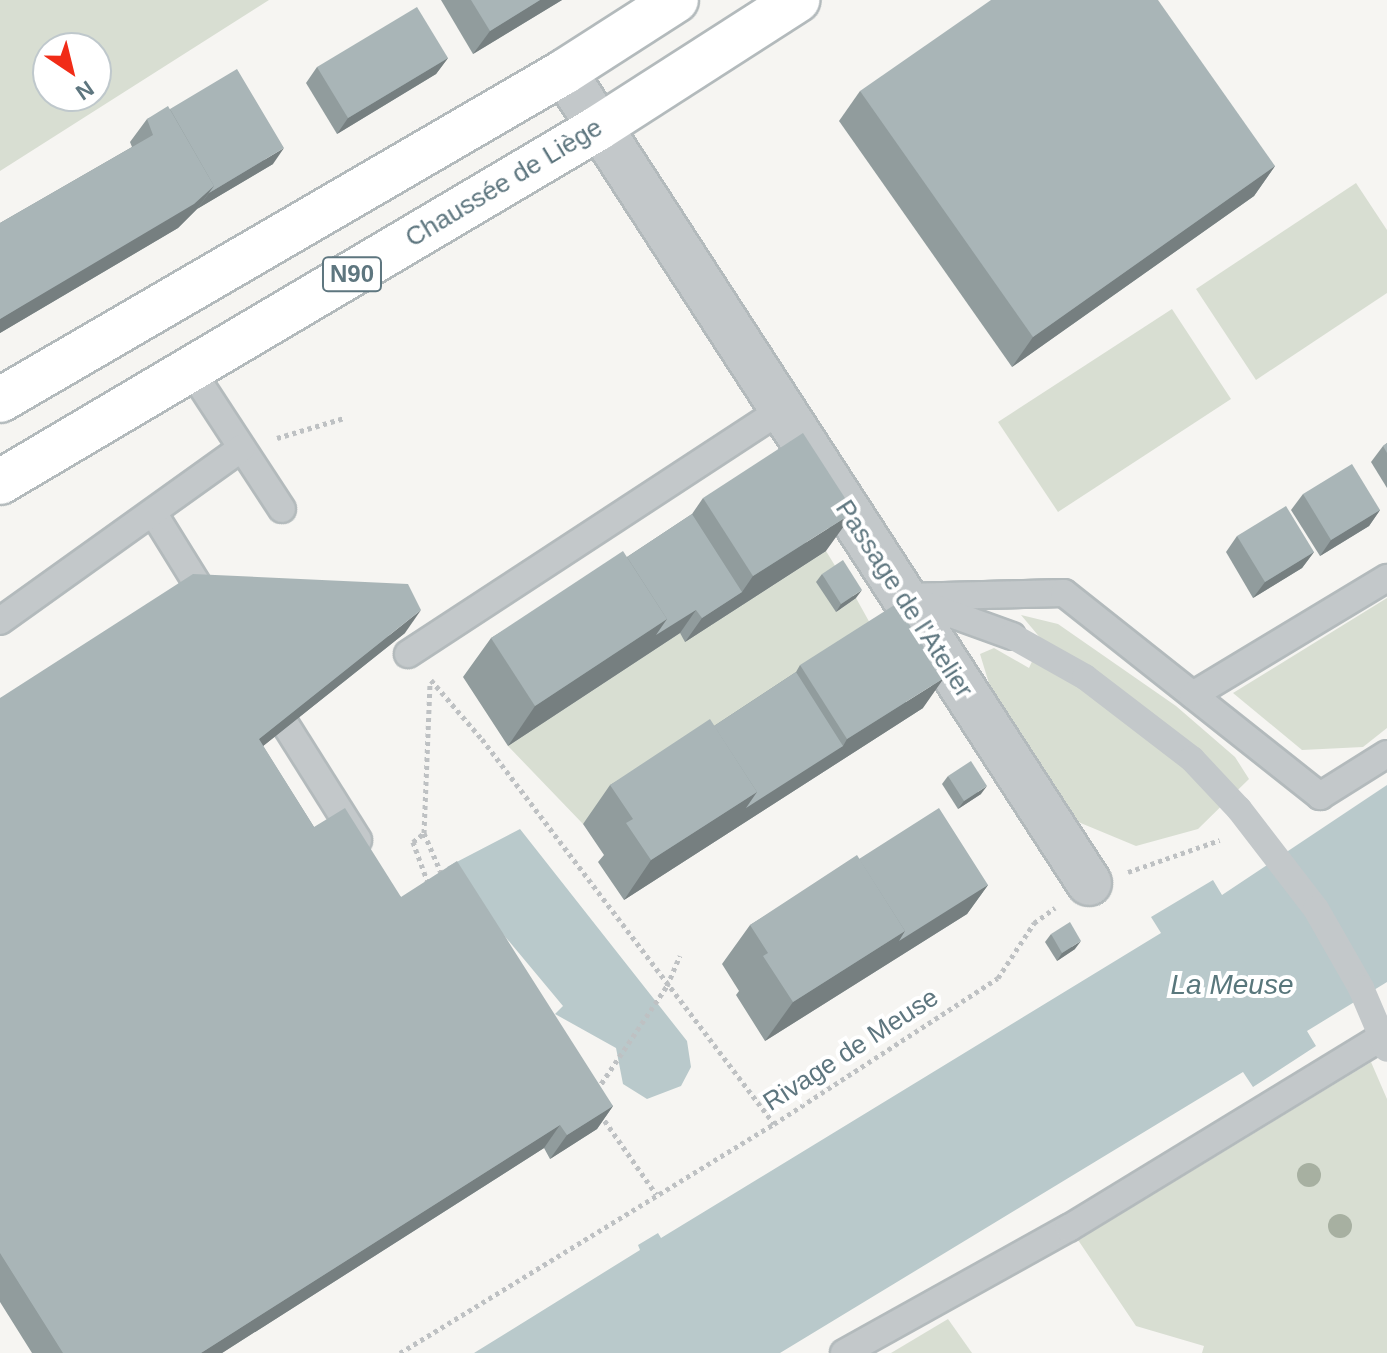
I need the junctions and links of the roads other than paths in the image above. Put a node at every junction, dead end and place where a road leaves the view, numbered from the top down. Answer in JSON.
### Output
{"nodes":[{"id":1,"x":676,"y":0,"type":"edge"},
{"id":2,"x":797,"y":0,"type":"edge"},
{"id":3,"x":564,"y":72,"type":"junction"},
{"id":4,"x":598,"y":128,"type":"junction"},
{"id":5,"x":105,"y":341,"type":"junction"},
{"id":6,"x":191,"y":370,"type":"junction"},
{"id":7,"x":0,"y":400,"type":"edge"},
{"id":8,"x":781,"y":410,"type":"junction"},
{"id":9,"x":0,"y":415,"type":"edge"},
{"id":10,"x":242,"y":448,"type":"junction"},
{"id":11,"x":0,"y":482,"type":"edge"},
{"id":12,"x":282,"y":509,"type":"dead end"},
{"id":13,"x":154,"y":514,"type":"junction"},
{"id":14,"x":1387,"y":578,"type":"edge"},
{"id":15,"x":903,"y":597,"type":"junction"},
{"id":16,"x":0,"y":621,"type":"edge"},
{"id":17,"x":229,"y":634,"type":"edge"},
{"id":18,"x":408,"y":654,"type":"edge"},
{"id":19,"x":254,"y":673,"type":"edge"},
{"id":20,"x":1193,"y":695,"type":"junction"},
{"id":21,"x":1387,"y":754,"type":"edge"},
{"id":22,"x":370,"y":858,"type":"edge"},
{"id":23,"x":1089,"y":883,"type":"road end"},
{"id":24,"x":1387,"y":1034,"type":"edge"},
{"id":25,"x":1387,"y":1049,"type":"edge"},
{"id":26,"x":844,"y":1353,"type":"edge"}],
"edges":[{"from":1,"to":3,"type":"main road","number":"N90"},
{"from":2,"to":4,"type":"main road","name":"Chaussée de Liège","number":"N90"},
{"from":3,"to":4,"type":"street","name":"Passage de l'Atelier"},
{"from":3,"to":5,"type":"main road","number":"N90"},
{"from":4,"to":6,"type":"main road","name":"Chaussée de Liège","number":"N90"},
{"from":4,"to":8,"type":"street","name":"Passage de l'Atelier"},
{"from":5,"to":7,"type":"main road","number":"N90"},
{"from":5,"to":9,"type":"main road","number":"N90"},
{"from":6,"to":10,"type":"lane"},
{"from":6,"to":11,"type":"main road","name":"Chaussée de Liège","number":"N90"},
{"from":8,"to":15,"type":"street","name":"Passage de l'Atelier"},
{"from":8,"to":18,"type":"lane"},
{"from":10,"to":12,"type":"lane"},
{"from":10,"to":13,"type":"lane"},
{"from":13,"to":16,"type":"lane"},
{"from":13,"to":17,"type":"lane"},
{"from":14,"to":20,"type":"lane"},
{"from":15,"to":20,"type":"lane"},
{"from":15,"to":23,"type":"street","name":"Passage de l'Atelier"},
{"from":15,"to":25,"type":"lane","bridge":true},
{"from":19,"to":22,"type":"lane"},
{"from":20,"to":21,"type":"lane"},
{"from":24,"to":26,"type":"lane"}]}
